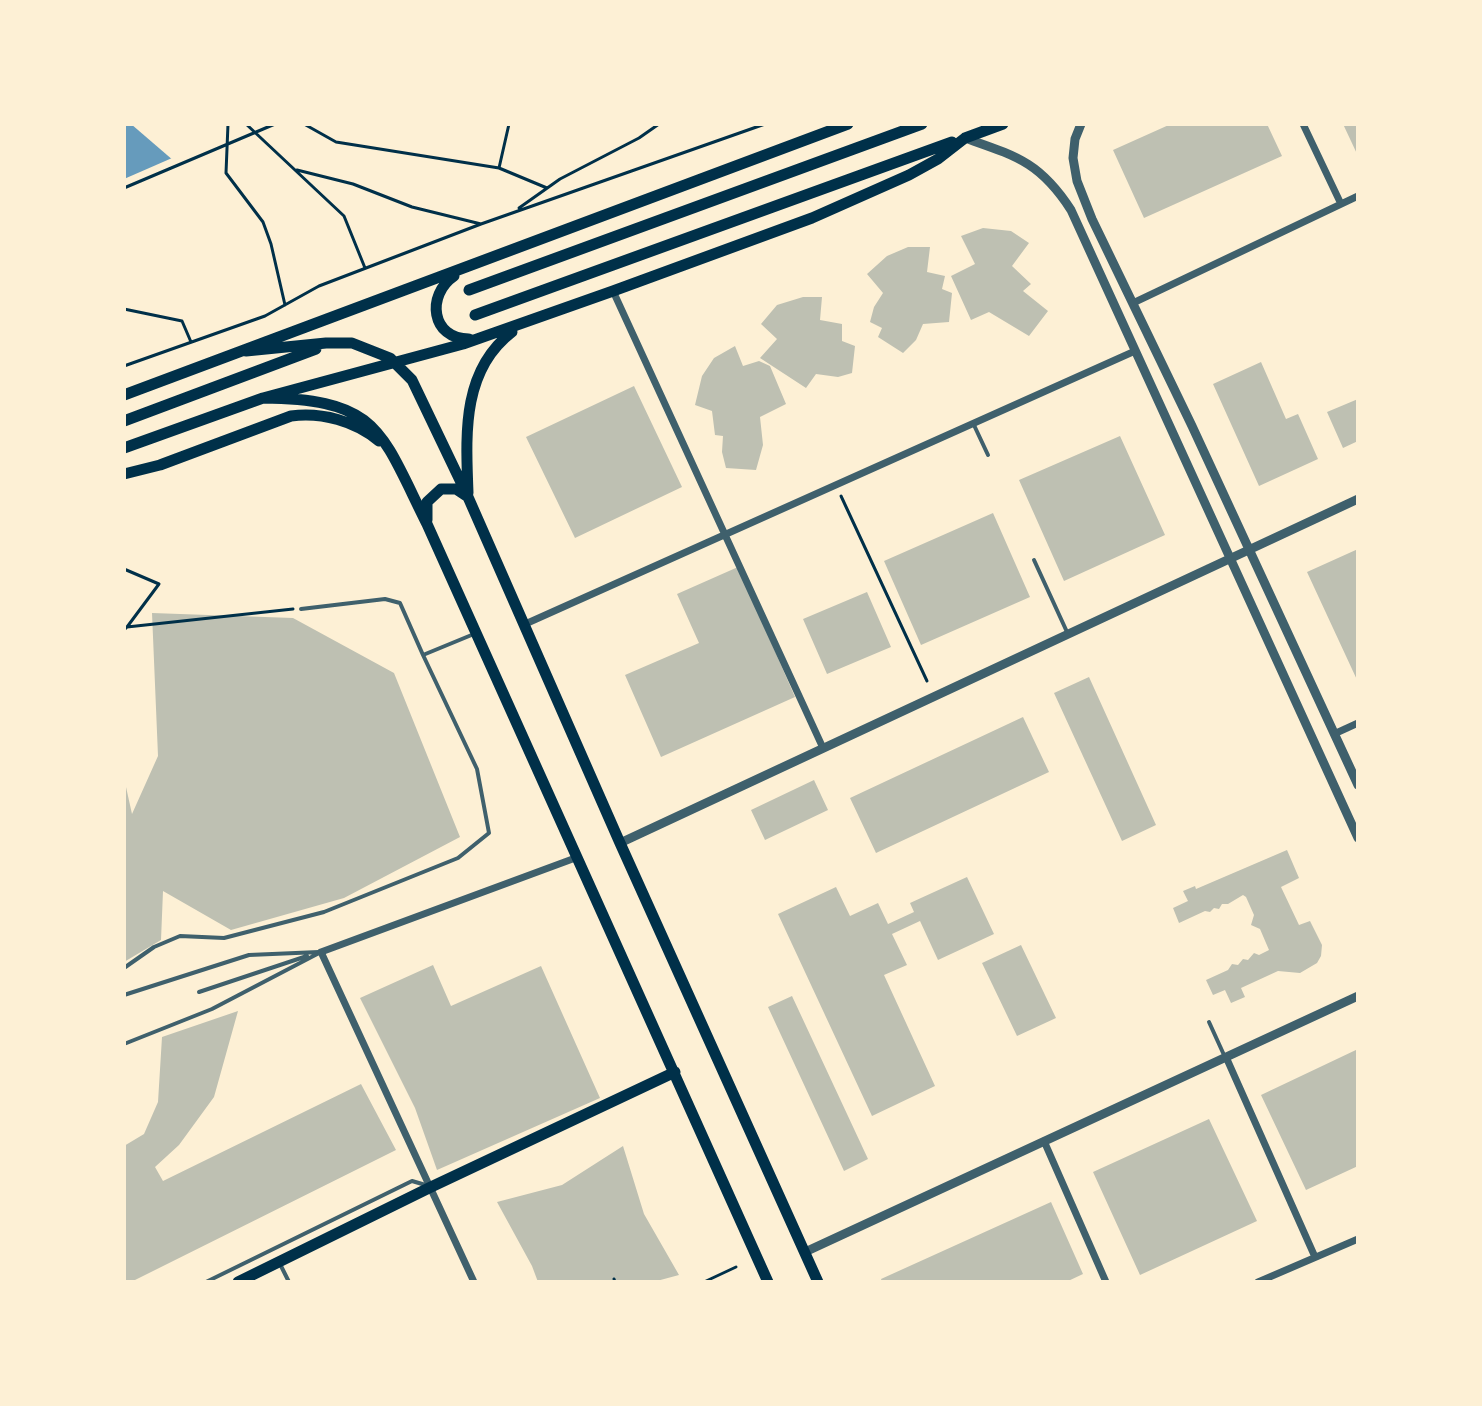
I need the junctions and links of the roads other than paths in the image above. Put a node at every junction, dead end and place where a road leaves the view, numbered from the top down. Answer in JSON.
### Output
{"nodes":[{"id":1,"x":848,"y":124,"type":"edge"},
{"id":2,"x":922,"y":124,"type":"edge"},
{"id":3,"x":1003,"y":124,"type":"edge"},
{"id":4,"x":1081,"y":124,"type":"edge"},
{"id":5,"x":1303,"y":124,"type":"edge"},
{"id":6,"x":965,"y":138,"type":"junction"},
{"id":7,"x":1358,"y":196,"type":"edge"},
{"id":8,"x":1341,"y":204,"type":"junction"},
{"id":9,"x":465,"y":269,"type":"junction"},
{"id":10,"x":469,"y":290,"type":"dead end"},
{"id":11,"x":613,"y":291,"type":"junction"},
{"id":12,"x":1133,"y":303,"type":"junction"},
{"id":13,"x":475,"y":315,"type":"dead end"},
{"id":14,"x":325,"y":321,"type":"junction"},
{"id":15,"x":522,"y":325,"type":"junction"},
{"id":16,"x":484,"y":337,"type":"junction"},
{"id":17,"x":352,"y":343,"type":"junction"},
{"id":18,"x":290,"y":347,"type":"junction"},
{"id":19,"x":246,"y":351,"type":"junction"},
{"id":20,"x":1135,"y":351,"type":"junction"},
{"id":21,"x":396,"y":363,"type":"junction"},
{"id":22,"x":255,"y":372,"type":"junction"},
{"id":23,"x":124,"y":395,"type":"edge"},
{"id":24,"x":263,"y":398,"type":"junction"},
{"id":25,"x":124,"y":421,"type":"edge"},
{"id":26,"x":973,"y":423,"type":"junction"},
{"id":27,"x":124,"y":448,"type":"edge"},
{"id":28,"x":988,"y":455,"type":"dead end"},
{"id":29,"x":395,"y":459,"type":"junction"},
{"id":30,"x":124,"y":474,"type":"edge"},
{"id":31,"x":468,"y":497,"type":"junction"},
{"id":32,"x":1358,"y":499,"type":"edge"},
{"id":33,"x":427,"y":524,"type":"junction"},
{"id":34,"x":726,"y":534,"type":"junction"},
{"id":35,"x":1249,"y":550,"type":"junction"},
{"id":36,"x":1229,"y":559,"type":"junction"},
{"id":37,"x":1034,"y":560,"type":"dead end"},
{"id":38,"x":301,"y":609,"type":"road end"},
{"id":39,"x":523,"y":625,"type":"junction"},
{"id":40,"x":477,"y":633,"type":"junction"},
{"id":41,"x":1068,"y":634,"type":"junction"},
{"id":42,"x":423,"y":655,"type":"junction"},
{"id":43,"x":1358,"y":723,"type":"edge"},
{"id":44,"x":1334,"y":734,"type":"junction"},
{"id":45,"x":823,"y":748,"type":"junction"},
{"id":46,"x":1358,"y":785,"type":"edge"},
{"id":47,"x":1358,"y":838,"type":"edge"},
{"id":48,"x":620,"y":843,"type":"junction"},
{"id":49,"x":578,"y":857,"type":"junction"},
{"id":50,"x":321,"y":952,"type":"junction"},
{"id":51,"x":124,"y":968,"type":"edge"},
{"id":52,"x":199,"y":992,"type":"dead end"},
{"id":53,"x":124,"y":995,"type":"edge"},
{"id":54,"x":1358,"y":996,"type":"edge"},
{"id":55,"x":1209,"y":1022,"type":"dead end"},
{"id":56,"x":124,"y":1044,"type":"edge"},
{"id":57,"x":1226,"y":1057,"type":"junction"},
{"id":58,"x":675,"y":1072,"type":"junction"},
{"id":59,"x":1044,"y":1141,"type":"junction"},
{"id":60,"x":431,"y":1187,"type":"junction"},
{"id":61,"x":1358,"y":1239,"type":"edge"},
{"id":62,"x":805,"y":1252,"type":"junction"},
{"id":63,"x":1315,"y":1257,"type":"junction"},
{"id":64,"x":279,"y":1262,"type":"junction"},
{"id":65,"x":206,"y":1282,"type":"edge"},
{"id":66,"x":238,"y":1282,"type":"edge"},
{"id":67,"x":289,"y":1282,"type":"edge"},
{"id":68,"x":474,"y":1282,"type":"edge"},
{"id":69,"x":768,"y":1282,"type":"edge"},
{"id":70,"x":818,"y":1282,"type":"edge"},
{"id":71,"x":1106,"y":1282,"type":"edge"},
{"id":72,"x":1258,"y":1282,"type":"edge"}],
"edges":[{"from":1,"to":9,"type":"main road"},
{"from":2,"to":10,"type":"main road"},
{"from":3,"to":6,"type":"main road"},
{"from":4,"to":12,"type":"street"},
{"from":5,"to":8,"type":"street"},
{"from":6,"to":11,"type":"main road"},
{"from":6,"to":13,"type":"main road"},
{"from":6,"to":20,"type":"street"},
{"from":7,"to":8,"type":"street"},
{"from":8,"to":12,"type":"street"},
{"from":9,"to":14,"type":"main road"},
{"from":9,"to":16,"type":"main road"},
{"from":11,"to":15,"type":"main road"},
{"from":11,"to":34,"type":"street"},
{"from":12,"to":35,"type":"street"},
{"from":14,"to":18,"type":"main road"},
{"from":14,"to":19,"type":"main road"},
{"from":15,"to":16,"type":"main road"},
{"from":15,"to":31,"type":"main road"},
{"from":16,"to":21,"type":"main road"},
{"from":17,"to":18,"type":"main road"},
{"from":17,"to":21,"type":"main road"},
{"from":17,"to":22,"type":"main road"},
{"from":18,"to":19,"type":"main road"},
{"from":18,"to":22,"type":"main road"},
{"from":19,"to":23,"type":"main road"},
{"from":20,"to":26,"type":"street"},
{"from":20,"to":36,"type":"street"},
{"from":21,"to":24,"type":"main road"},
{"from":21,"to":31,"type":"main road"},
{"from":22,"to":25,"type":"main road"},
{"from":24,"to":27,"type":"main road"},
{"from":24,"to":29,"type":"main road"},
{"from":26,"to":28,"type":"lane"},
{"from":26,"to":34,"type":"street"},
{"from":29,"to":30,"type":"main road"},
{"from":29,"to":33,"type":"main road"},
{"from":31,"to":33,"type":"main road"},
{"from":31,"to":39,"type":"main road"},
{"from":32,"to":35,"type":"street"},
{"from":33,"to":40,"type":"main road"},
{"from":34,"to":39,"type":"street"},
{"from":34,"to":45,"type":"street"},
{"from":35,"to":36,"type":"street"},
{"from":35,"to":44,"type":"street"},
{"from":36,"to":41,"type":"street"},
{"from":36,"to":47,"type":"street"},
{"from":37,"to":41,"type":"lane"},
{"from":38,"to":42,"type":"lane"},
{"from":39,"to":48,"type":"main road"},
{"from":40,"to":42,"type":"lane"},
{"from":40,"to":49,"type":"main road"},
{"from":41,"to":45,"type":"street"},
{"from":42,"to":51,"type":"lane"},
{"from":43,"to":44,"type":"street"},
{"from":44,"to":46,"type":"street"},
{"from":45,"to":48,"type":"street"},
{"from":48,"to":62,"type":"main road"},
{"from":49,"to":50,"type":"street"},
{"from":49,"to":58,"type":"main road"},
{"from":50,"to":52,"type":"lane"},
{"from":50,"to":53,"type":"lane"},
{"from":50,"to":56,"type":"lane"},
{"from":50,"to":60,"type":"street"},
{"from":54,"to":57,"type":"street"},
{"from":55,"to":57,"type":"lane"},
{"from":57,"to":59,"type":"street"},
{"from":57,"to":63,"type":"street"},
{"from":58,"to":60,"type":"main road"},
{"from":58,"to":69,"type":"main road"},
{"from":59,"to":62,"type":"street"},
{"from":59,"to":71,"type":"street"},
{"from":60,"to":64,"type":"main road"},
{"from":60,"to":65,"type":"lane"},
{"from":60,"to":68,"type":"street"},
{"from":61,"to":63,"type":"street"},
{"from":62,"to":70,"type":"main road"},
{"from":63,"to":72,"type":"street"},
{"from":64,"to":66,"type":"main road"},
{"from":64,"to":67,"type":"lane"}]}
